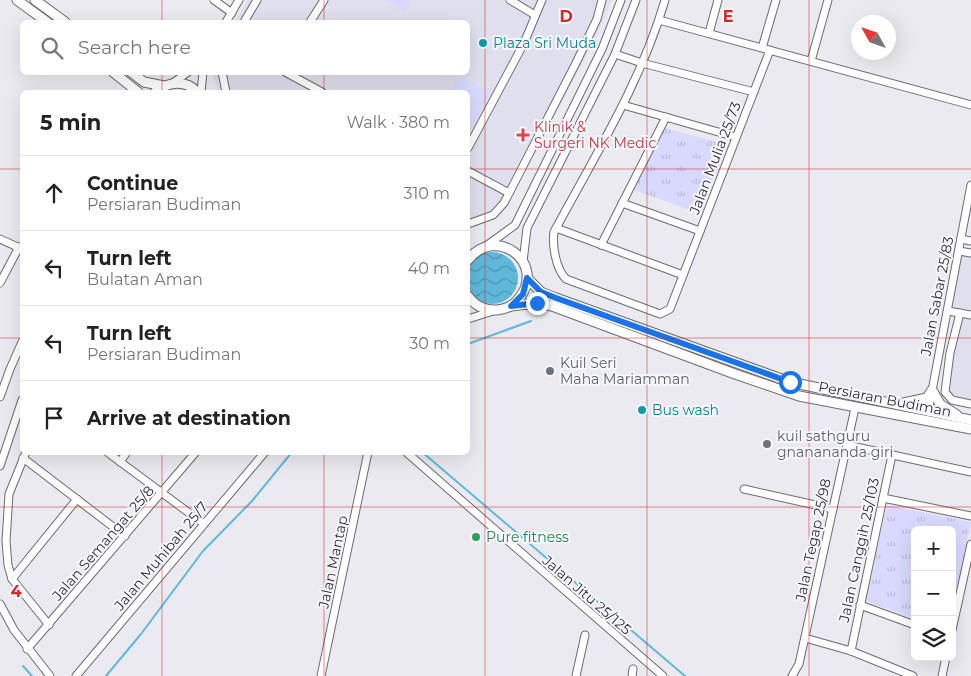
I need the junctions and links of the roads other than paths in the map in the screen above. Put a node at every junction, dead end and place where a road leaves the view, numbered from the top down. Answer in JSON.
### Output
{"nodes":[{"id":1,"x":17,"y":0,"type":"edge"},
{"id":2,"x":35,"y":0,"type":"edge"},
{"id":3,"x":214,"y":0,"type":"edge"},
{"id":4,"x":239,"y":0,"type":"edge"},
{"id":5,"x":257,"y":0,"type":"edge"},
{"id":6,"x":324,"y":0,"type":"edge"},
{"id":7,"x":510,"y":0,"type":"edge"},
{"id":8,"x":542,"y":0,"type":"edge"},
{"id":9,"x":602,"y":0,"type":"edge"},
{"id":10,"x":621,"y":0,"type":"edge"},
{"id":11,"x":636,"y":0,"type":"edge"},
{"id":12,"x":665,"y":0,"type":"edge"},
{"id":13,"x":718,"y":0,"type":"edge"},
{"id":14,"x":776,"y":0,"type":"edge"},
{"id":15,"x":828,"y":0,"type":"edge"},
{"id":16,"x":232,"y":12,"type":"junction"},
{"id":17,"x":536,"y":15,"type":"junction"},
{"id":18,"x":44,"y":20,"type":"edge"},
{"id":19,"x":62,"y":20,"type":"edge"},
{"id":20,"x":227,"y":20,"type":"edge"},
{"id":21,"x":245,"y":20,"type":"edge"},
{"id":22,"x":311,"y":20,"type":"edge"},
{"id":23,"x":659,"y":20,"type":"junction"},
{"id":24,"x":709,"y":33,"type":"junction"},
{"id":25,"x":766,"y":49,"type":"junction"},
{"id":26,"x":615,"y":54,"type":"junction"},
{"id":27,"x":811,"y":61,"type":"junction"},
{"id":28,"x":642,"y":63,"type":"junction"},
{"id":29,"x":117,"y":75,"type":"edge"},
{"id":30,"x":136,"y":75,"type":"edge"},
{"id":31,"x":183,"y":75,"type":"edge"},
{"id":32,"x":203,"y":75,"type":"edge"},
{"id":33,"x":223,"y":75,"type":"edge"},
{"id":34,"x":291,"y":75,"type":"edge"},
{"id":35,"x":168,"y":84,"type":"junction"},
{"id":36,"x":136,"y":90,"type":"edge"},
{"id":37,"x":158,"y":90,"type":"edge"},
{"id":38,"x":194,"y":90,"type":"edge"},
{"id":39,"x":201,"y":90,"type":"edge"},
{"id":40,"x":226,"y":90,"type":"edge"},
{"id":41,"x":318,"y":90,"type":"edge"},
{"id":42,"x":754,"y":92,"type":"junction"},
{"id":43,"x":623,"y":105,"type":"junction"},
{"id":44,"x":971,"y":105,"type":"edge"},
{"id":45,"x":666,"y":117,"type":"junction"},
{"id":46,"x":736,"y":137,"type":"junction"},
{"id":47,"x":470,"y":144,"type":"edge"},
{"id":48,"x":470,"y":172,"type":"edge"},
{"id":49,"x":971,"y":185,"type":"edge"},
{"id":50,"x":509,"y":194,"type":"junction"},
{"id":51,"x":622,"y":203,"type":"junction"},
{"id":52,"x":470,"y":223,"type":"edge"},
{"id":53,"x":556,"y":228,"type":"junction"},
{"id":54,"x":700,"y":231,"type":"junction"},
{"id":55,"x":0,"y":239,"type":"edge"},
{"id":56,"x":961,"y":239,"type":"junction"},
{"id":57,"x":971,"y":241,"type":"edge"},
{"id":58,"x":601,"y":244,"type":"junction"},
{"id":59,"x":486,"y":246,"type":"junction"},
{"id":60,"x":20,"y":248,"type":"edge"},
{"id":61,"x":20,"y":250,"type":"edge"},
{"id":62,"x":959,"y":251,"type":"junction"},
{"id":63,"x":471,"y":252,"type":"edge"},
{"id":64,"x":971,"y":254,"type":"edge"},
{"id":65,"x":524,"y":262,"type":"junction"},
{"id":66,"x":683,"y":275,"type":"junction"},
{"id":67,"x":527,"y":278,"type":"junction"},
{"id":68,"x":0,"y":283,"type":"edge"},
{"id":69,"x":470,"y":298,"type":"edge"},
{"id":70,"x":511,"y":306,"type":"junction"},
{"id":71,"x":495,"y":310,"type":"junction"},
{"id":72,"x":948,"y":311,"type":"junction"},
{"id":73,"x":960,"y":313,"type":"junction"},
{"id":74,"x":971,"y":315,"type":"edge"},
{"id":75,"x":470,"y":318,"type":"edge"},
{"id":76,"x":20,"y":346,"type":"edge"},
{"id":77,"x":790,"y":382,"type":"junction"},
{"id":78,"x":932,"y":390,"type":"junction"},
{"id":79,"x":0,"y":397,"type":"edge"},
{"id":80,"x":889,"y":404,"type":"junction"},
{"id":81,"x":971,"y":404,"type":"edge"},
{"id":82,"x":20,"y":406,"type":"edge"},
{"id":83,"x":855,"y":408,"type":"junction"},
{"id":84,"x":928,"y":412,"type":"junction"},
{"id":85,"x":969,"y":420,"type":"edge"},
{"id":86,"x":971,"y":429,"type":"edge"},
{"id":87,"x":847,"y":445,"type":"junction"},
{"id":88,"x":25,"y":455,"type":"edge"},
{"id":89,"x":111,"y":455,"type":"edge"},
{"id":90,"x":125,"y":455,"type":"edge"},
{"id":91,"x":194,"y":455,"type":"edge"},
{"id":92,"x":262,"y":455,"type":"edge"},
{"id":93,"x":367,"y":455,"type":"edge"},
{"id":94,"x":409,"y":455,"type":"edge"},
{"id":95,"x":892,"y":455,"type":"junction"},
{"id":96,"x":120,"y":462,"type":"junction"},
{"id":97,"x":0,"y":466,"type":"edge"},
{"id":98,"x":971,"y":472,"type":"edge"},
{"id":99,"x":744,"y":489,"type":"dead end"},
{"id":100,"x":162,"y":493,"type":"junction"},
{"id":101,"x":883,"y":498,"type":"junction"},
{"id":102,"x":77,"y":499,"type":"junction"},
{"id":103,"x":833,"y":510,"type":"junction"},
{"id":104,"x":971,"y":516,"type":"edge"},
{"id":105,"x":204,"y":524,"type":"junction"},
{"id":106,"x":125,"y":536,"type":"junction"},
{"id":107,"x":971,"y":544,"type":"edge"},
{"id":108,"x":12,"y":579,"type":"junction"},
{"id":109,"x":0,"y":604,"type":"edge"},
{"id":110,"x":860,"y":605,"type":"junction"},
{"id":111,"x":955,"y":616,"type":"edge"},
{"id":112,"x":911,"y":624,"type":"edge"},
{"id":113,"x":49,"y":625,"type":"junction"},
{"id":114,"x":585,"y":635,"type":"dead end"},
{"id":115,"x":805,"y":638,"type":"junction"},
{"id":116,"x":27,"y":649,"type":"junction"},
{"id":117,"x":850,"y":651,"type":"junction"},
{"id":118,"x":945,"y":661,"type":"edge"},
{"id":119,"x":50,"y":676,"type":"edge"},
{"id":120,"x":76,"y":676,"type":"edge"},
{"id":121,"x":321,"y":676,"type":"edge"},
{"id":122,"x":576,"y":676,"type":"edge"},
{"id":123,"x":662,"y":676,"type":"edge"},
{"id":124,"x":792,"y":676,"type":"edge"},
{"id":125,"x":912,"y":676,"type":"edge"},
{"id":126,"x":942,"y":676,"type":"edge"}],
"edges":[{"from":1,"to":18,"type":"main road"},
{"from":2,"to":19,"type":"main road"},
{"from":3,"to":16,"type":"street"},
{"from":4,"to":16,"type":"street"},
{"from":5,"to":21,"type":"street"},
{"from":6,"to":22,"type":"street"},
{"from":7,"to":17,"type":"street"},
{"from":8,"to":17,"type":"street"},
{"from":9,"to":50,"type":"street"},
{"from":10,"to":59,"type":"street"},
{"from":11,"to":26,"type":"street"},
{"from":12,"to":23,"type":"street"},
{"from":13,"to":24,"type":"street"},
{"from":14,"to":25,"type":"street","name":"Jalan Mulia 25/73"},
{"from":15,"to":27,"type":"street"},
{"from":16,"to":20,"type":"street"},
{"from":17,"to":47,"type":"street"},
{"from":23,"to":24,"type":"street"},
{"from":23,"to":28,"type":"street"},
{"from":24,"to":25,"type":"street"},
{"from":25,"to":27,"type":"street"},
{"from":25,"to":42,"type":"street","name":"Jalan Mulia 25/73"},
{"from":26,"to":28,"type":"street"},
{"from":26,"to":65,"type":"street"},
{"from":27,"to":44,"type":"street"},
{"from":28,"to":42,"type":"street"},
{"from":28,"to":43,"type":"street"},
{"from":29,"to":36,"type":"main road"},
{"from":30,"to":35,"type":"main road"},
{"from":31,"to":35,"type":"street"},
{"from":32,"to":39,"type":"street"},
{"from":33,"to":40,"type":"street"},
{"from":34,"to":41,"type":"street"},
{"from":35,"to":37,"type":"main road"},
{"from":35,"to":38,"type":"main road"},
{"from":42,"to":46,"type":"street","name":"Jalan Mulia 25/73"},
{"from":43,"to":45,"type":"street"},
{"from":43,"to":53,"type":"street"},
{"from":45,"to":46,"type":"street"},
{"from":45,"to":51,"type":"street"},
{"from":46,"to":54,"type":"street","name":"Jalan Mulia 25/73"},
{"from":48,"to":50,"type":"street"},
{"from":49,"to":56,"type":"street","name":"Jalan Sabar 25/83"},
{"from":50,"to":52,"type":"street"},
{"from":51,"to":54,"type":"street"},
{"from":51,"to":58,"type":"street"},
{"from":53,"to":58,"type":"street"},
{"from":53,"to":66,"type":"street","name":"Jalan Mulia 25/73"},
{"from":54,"to":66,"type":"street","name":"Jalan Mulia 25/73"},
{"from":55,"to":60,"type":"street"},
{"from":56,"to":57,"type":"street"},
{"from":56,"to":62,"type":"street","name":"Jalan Sabar 25/83"},
{"from":58,"to":66,"type":"street"},
{"from":59,"to":63,"type":"main road"},
{"from":59,"to":65,"type":"main road"},
{"from":61,"to":68,"type":"street"},
{"from":62,"to":64,"type":"street"},
{"from":62,"to":72,"type":"street","name":"Jalan Sabar 25/83"},
{"from":65,"to":67,"type":"main road"},
{"from":67,"to":70,"type":"main road"},
{"from":67,"to":77,"type":"main road","name":"Persiaran Budiman"},
{"from":69,"to":71,"type":"main road"},
{"from":70,"to":71,"type":"main road","name":"Persiaran Budiman"},
{"from":70,"to":83,"type":"main road","name":"Persiaran Budiman"},
{"from":71,"to":75,"type":"street"},
{"from":72,"to":73,"type":"street"},
{"from":72,"to":78,"type":"street","name":"Jalan Sabar 25/83"},
{"from":73,"to":74,"type":"street"},
{"from":73,"to":81,"type":"street"},
{"from":76,"to":79,"type":"street"},
{"from":77,"to":80,"type":"main road","name":"Persiaran Budiman"},
{"from":77,"to":83,"type":"main road"},
{"from":78,"to":80,"type":"main road"},
{"from":78,"to":84,"type":"street","name":"Jalan Sabar 25/83"},
{"from":78,"to":85,"type":"main road"},
{"from":80,"to":84,"type":"main road","name":"Persiaran Budiman"},
{"from":82,"to":97,"type":"street"},
{"from":83,"to":86,"type":"main road","name":"Persiaran Budiman"},
{"from":83,"to":87,"type":"street","name":"Jalan Tegap 25/98"},
{"from":84,"to":85,"type":"main road","name":"Persiaran Budiman"},
{"from":84,"to":86,"type":"main road"},
{"from":87,"to":95,"type":"street"},
{"from":87,"to":103,"type":"street","name":"Jalan Tegap 25/98"},
{"from":88,"to":102,"type":"street"},
{"from":88,"to":108,"type":"street"},
{"from":89,"to":96,"type":"street"},
{"from":90,"to":96,"type":"street"},
{"from":91,"to":100,"type":"street","name":"Jalan Semangat 25/8"},
{"from":92,"to":105,"type":"street","name":"Jalan Muhibah 25/7"},
{"from":93,"to":121,"type":"street","name":"Jalan Mantap"},
{"from":94,"to":123,"type":"street","name":"Jalan Jitu 25/125"},
{"from":95,"to":98,"type":"street"},
{"from":95,"to":101,"type":"street","name":"Jalan Canggih 25/103"},
{"from":96,"to":100,"type":"street"},
{"from":99,"to":103,"type":"street"},
{"from":100,"to":105,"type":"street"},
{"from":100,"to":106,"type":"street","name":"Jalan Semangat 25/8"},
{"from":101,"to":104,"type":"street"},
{"from":101,"to":110,"type":"street","name":"Jalan Canggih 25/103"},
{"from":102,"to":106,"type":"street"},
{"from":102,"to":108,"type":"street"},
{"from":103,"to":115,"type":"street","name":"Jalan Tegap 25/98"},
{"from":105,"to":120,"type":"street","name":"Jalan Muhibah 25/7"},
{"from":106,"to":113,"type":"street","name":"Jalan Semangat 25/8"},
{"from":107,"to":111,"type":"street"},
{"from":108,"to":113,"type":"street"},
{"from":109,"to":116,"type":"street"},
{"from":110,"to":112,"type":"street"},
{"from":110,"to":117,"type":"street","name":"Jalan Canggih 25/103"},
{"from":113,"to":116,"type":"street","name":"Jalan Semangat 25/8"},
{"from":114,"to":122,"type":"street"},
{"from":115,"to":117,"type":"street"},
{"from":115,"to":124,"type":"street","name":"Jalan Tegap 25/98"},
{"from":116,"to":119,"type":"street"},
{"from":117,"to":125,"type":"street"},
{"from":118,"to":126,"type":"street"}]}
